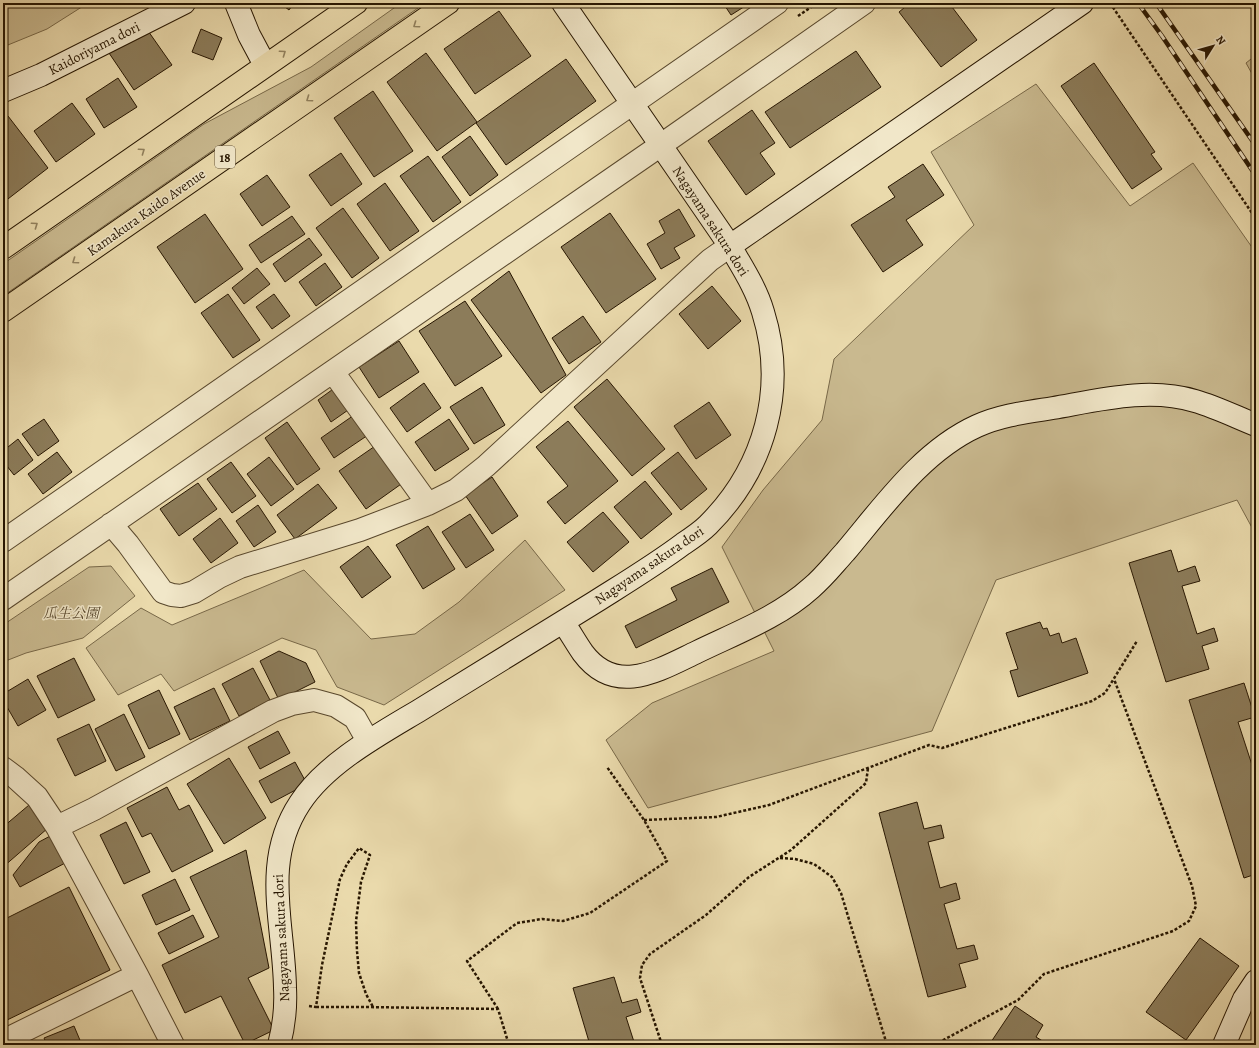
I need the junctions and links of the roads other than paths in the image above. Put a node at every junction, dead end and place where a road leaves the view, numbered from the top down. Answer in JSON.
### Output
{"nodes":[{"id":1,"x":184,"y":3,"type":"edge"},
{"id":2,"x":236,"y":3,"type":"edge"},
{"id":3,"x":356,"y":3,"type":"edge"},
{"id":4,"x":448,"y":3,"type":"edge"},
{"id":5,"x":563,"y":3,"type":"edge"},
{"id":6,"x":777,"y":3,"type":"edge"},
{"id":7,"x":864,"y":3,"type":"edge"},
{"id":8,"x":1082,"y":3,"type":"edge"},
{"id":9,"x":265,"y":66,"type":"junction"},
{"id":10,"x":3,"y":91,"type":"edge"},
{"id":11,"x":632,"y":104,"type":"junction"},
{"id":12,"x":661,"y":145,"type":"junction"},
{"id":13,"x":730,"y":246,"type":"junction"},
{"id":14,"x":3,"y":248,"type":"edge"},
{"id":15,"x":3,"y":311,"type":"edge"},
{"id":16,"x":333,"y":372,"type":"junction"},
{"id":17,"x":1256,"y":425,"type":"edge"},
{"id":18,"x":428,"y":504,"type":"junction"},
{"id":19,"x":111,"y":524,"type":"junction"},
{"id":20,"x":3,"y":541,"type":"edge"},
{"id":21,"x":3,"y":599,"type":"edge"},
{"id":22,"x":563,"y":622,"type":"junction"},
{"id":23,"x":368,"y":741,"type":"junction"},
{"id":24,"x":3,"y":768,"type":"edge"},
{"id":25,"x":57,"y":827,"type":"junction"},
{"id":26,"x":137,"y":975,"type":"junction"},
{"id":27,"x":1256,"y":981,"type":"edge"},
{"id":28,"x":3,"y":1041,"type":"edge"},
{"id":29,"x":173,"y":1045,"type":"edge"},
{"id":30,"x":279,"y":1045,"type":"edge"},
{"id":31,"x":1224,"y":1045,"type":"edge"}],
"edges":[{"from":1,"to":10,"type":"street","name":"Kaidoriyama dori"},
{"from":2,"to":9,"type":"street"},
{"from":9,"to":3,"type":"main road","one_way":true},
{"from":4,"to":15,"type":"main road","name":"Kamakura Kaido Avenue","number":"18","one_way":true},
{"from":5,"to":11,"type":"street","name":"Nagayama sakura dori"},
{"from":6,"to":11,"type":"street"},
{"from":7,"to":12,"type":"street"},
{"from":8,"to":13,"type":"street"},
{"from":14,"to":9,"type":"main road","one_way":true},
{"from":11,"to":12,"type":"street","name":"Nagayama sakura dori"},
{"from":11,"to":20,"type":"street"},
{"from":12,"to":13,"type":"street","name":"Nagayama sakura dori"},
{"from":12,"to":16,"type":"street"},
{"from":13,"to":18,"type":"street"},
{"from":13,"to":22,"type":"street","name":"Nagayama sakura dori"},
{"from":16,"to":18,"type":"street"},
{"from":16,"to":19,"type":"street"},
{"from":17,"to":22,"type":"street"},
{"from":18,"to":19,"type":"street"},
{"from":19,"to":21,"type":"street"},
{"from":22,"to":23,"type":"street","name":"Nagayama sakura dori"},
{"from":23,"to":25,"type":"street"},
{"from":23,"to":30,"type":"street","name":"Nagayama sakura dori"},
{"from":24,"to":25,"type":"street"},
{"from":25,"to":26,"type":"street"},
{"from":26,"to":28,"type":"street"},
{"from":26,"to":29,"type":"street"},
{"from":27,"to":31,"type":"street"}]}
